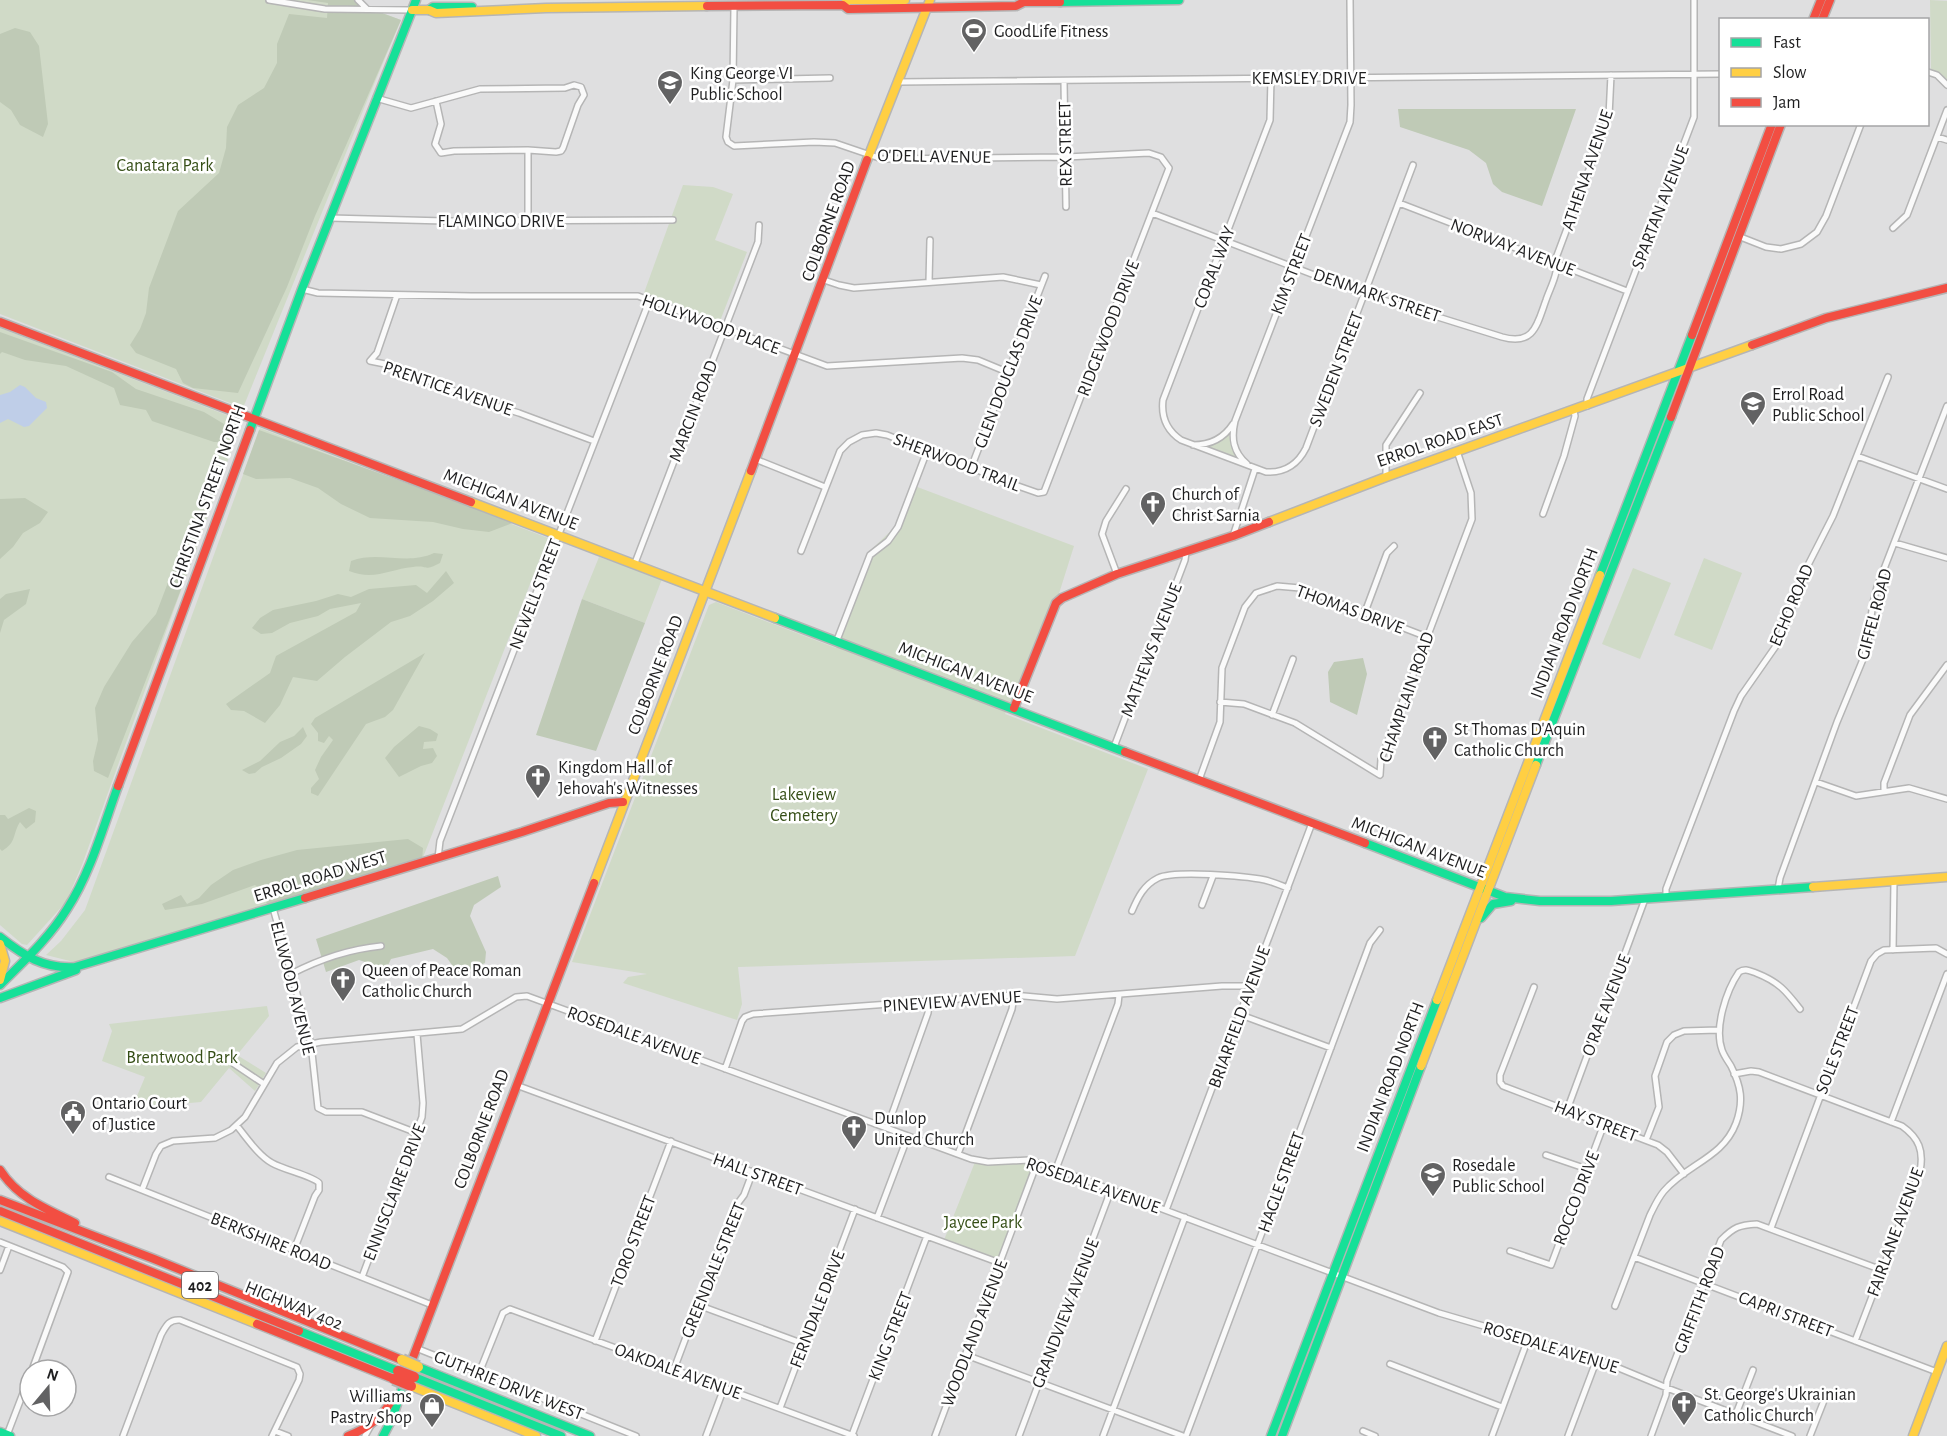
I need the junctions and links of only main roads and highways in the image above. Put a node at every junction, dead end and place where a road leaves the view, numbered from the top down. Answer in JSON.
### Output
{"nodes":[{"id":1,"x":905,"y":0,"type":"edge"},
{"id":2,"x":1179,"y":0,"type":"edge"},
{"id":3,"x":1821,"y":0,"type":"edge"},
{"id":4,"x":1829,"y":0,"type":"edge"},
{"id":5,"x":1021,"y":1,"type":"edge"},
{"id":6,"x":815,"y":3,"type":"edge"},
{"id":7,"x":718,"y":4,"type":"edge"},
{"id":8,"x":929,"y":4,"type":"edge"},
{"id":9,"x":414,"y":5,"type":"edge"},
{"id":10,"x":843,"y":5,"type":"junction"},
{"id":11,"x":1814,"y":18,"type":"edge"},
{"id":12,"x":1823,"y":18,"type":"edge"},
{"id":13,"x":1771,"y":126,"type":"edge"},
{"id":14,"x":1780,"y":126,"type":"edge"},
{"id":15,"x":1735,"y":235,"type":"junction"},
{"id":16,"x":1947,"y":288,"type":"edge"},
{"id":17,"x":0,"y":322,"type":"edge"},
{"id":18,"x":1690,"y":368,"type":"junction"},
{"id":19,"x":1679,"y":372,"type":"junction"},
{"id":20,"x":254,"y":418,"type":"junction"},
{"id":21,"x":705,"y":590,"type":"junction"},
{"id":22,"x":722,"y":597,"type":"junction"},
{"id":23,"x":699,"y":606,"type":"junction"},
{"id":24,"x":1014,"y":708,"type":"junction"},
{"id":25,"x":623,"y":802,"type":"junction"},
{"id":26,"x":1947,"y":877,"type":"edge"},
{"id":27,"x":1483,"y":889,"type":"junction"},
{"id":28,"x":1540,"y":900,"type":"junction"},
{"id":29,"x":0,"y":937,"type":"edge"},
{"id":30,"x":1470,"y":937,"type":"junction"},
{"id":31,"x":0,"y":944,"type":"edge"},
{"id":32,"x":27,"y":958,"type":"junction"},
{"id":33,"x":87,"y":965,"type":"junction"},
{"id":34,"x":0,"y":980,"type":"edge"},
{"id":35,"x":0,"y":985,"type":"edge"},
{"id":36,"x":0,"y":998,"type":"edge"},
{"id":37,"x":0,"y":1170,"type":"edge"},
{"id":38,"x":0,"y":1200,"type":"edge"},
{"id":39,"x":0,"y":1205,"type":"edge"},
{"id":40,"x":0,"y":1211,"type":"edge"},
{"id":41,"x":0,"y":1221,"type":"edge"},
{"id":42,"x":0,"y":1227,"type":"edge"},
{"id":43,"x":154,"y":1259,"type":"junction"},
{"id":44,"x":1337,"y":1275,"type":"junction"},
{"id":45,"x":175,"y":1292,"type":"junction"},
{"id":46,"x":1947,"y":1346,"type":"edge"},
{"id":47,"x":407,"y":1371,"type":"junction"},
{"id":48,"x":348,"y":1436,"type":"edge"},
{"id":49,"x":383,"y":1436,"type":"edge"},
{"id":50,"x":536,"y":1436,"type":"edge"},
{"id":51,"x":561,"y":1436,"type":"edge"},
{"id":52,"x":576,"y":1436,"type":"edge"},
{"id":53,"x":590,"y":1436,"type":"edge"},
{"id":54,"x":1271,"y":1436,"type":"edge"},
{"id":55,"x":1282,"y":1436,"type":"edge"},
{"id":56,"x":1913,"y":1436,"type":"edge"}],
"edges":[{"from":1,"to":10,"type":"main road"},
{"from":2,"to":5,"type":"main road"},
{"from":3,"to":11,"type":"main road"},
{"from":4,"to":12,"type":"main road"},
{"from":5,"to":8,"type":"main road"},
{"from":6,"to":7,"type":"main road"},
{"from":6,"to":10,"type":"main road"},
{"from":7,"to":9,"type":"main road"},
{"from":8,"to":10,"type":"main road"},
{"from":8,"to":21,"type":"main road","name":"COLBORNE ROAD"},
{"from":9,"to":20,"type":"main road","name":"CHRISTINA STREET NORTH"},
{"from":13,"to":15,"type":"main road","name":"INDIAN ROAD NORTH"},
{"from":14,"to":15,"type":"main road","name":"INDIAN ROAD NORTH"},
{"from":15,"to":18,"type":"main road","name":"INDIAN ROAD NORTH"},
{"from":15,"to":19,"type":"main road","name":"INDIAN ROAD NORTH"},
{"from":16,"to":18,"type":"main road","name":"ERROL ROAD EAST"},
{"from":17,"to":20,"type":"main road","name":"MICHIGAN AVENUE"},
{"from":18,"to":19,"type":"main road","name":"ERROL ROAD EAST"},
{"from":18,"to":27,"type":"main road","name":"INDIAN ROAD NORTH"},
{"from":19,"to":24,"type":"main road","name":"ERROL ROAD EAST"},
{"from":19,"to":27,"type":"main road","name":"INDIAN ROAD NORTH"},
{"from":20,"to":21,"type":"main road","name":"MICHIGAN AVENUE"},
{"from":20,"to":32,"type":"main road","name":"CHRISTINA STREET NORTH"},
{"from":21,"to":22,"type":"main road","name":"MICHIGAN AVENUE"},
{"from":21,"to":23,"type":"main road","name":"COLBORNE ROAD"},
{"from":22,"to":23,"type":"main road"},
{"from":22,"to":24,"type":"main road","name":"MICHIGAN AVENUE"},
{"from":23,"to":25,"type":"main road","name":"COLBORNE ROAD"},
{"from":24,"to":27,"type":"main road","name":"MICHIGAN AVENUE"},
{"from":25,"to":33,"type":"main road","name":"ERROL ROAD WEST"},
{"from":25,"to":47,"type":"main road","name":"COLBORNE ROAD"},
{"from":26,"to":28,"type":"main road","name":"MICHIGAN AVENUE"},
{"from":27,"to":28,"type":"main road","name":"MICHIGAN AVENUE"},
{"from":27,"to":30,"type":"main road","name":"INDIAN ROAD NORTH"},
{"from":27,"to":44,"type":"main road","name":"INDIAN ROAD NORTH"},
{"from":28,"to":30,"type":"main road"},
{"from":29,"to":32,"type":"main road","name":"ERROL ROAD WEST"},
{"from":30,"to":44,"type":"main road","name":"INDIAN ROAD NORTH"},
{"from":31,"to":34,"type":"main road"},
{"from":32,"to":33,"type":"main road","name":"ERROL ROAD WEST"},
{"from":32,"to":35,"type":"main road","name":"CHRISTINA STREET NORTH"},
{"from":33,"to":36,"type":"main road"},
{"from":37,"to":43,"type":"main road"},
{"from":38,"to":43,"type":"main road"},
{"from":39,"to":47,"type":"main road","name":"HIGHWAY 402","number":"402"},
{"from":40,"to":47,"type":"main road"},
{"from":41,"to":45,"type":"main road","name":"HIGHWAY 402","number":"402"},
{"from":42,"to":45,"type":"main road"},
{"from":43,"to":47,"type":"main road"},
{"from":44,"to":54,"type":"main road","name":"INDIAN ROAD NORTH"},
{"from":44,"to":55,"type":"main road","name":"INDIAN ROAD NORTH"},
{"from":45,"to":47,"type":"main road","name":"HIGHWAY 402","number":"402"},
{"from":46,"to":56,"type":"main road"},
{"from":47,"to":48,"type":"main road","name":"COLBORNE ROAD"},
{"from":47,"to":49,"type":"main road","name":"COLBORNE ROAD"},
{"from":47,"to":50,"type":"main road","name":"HIGHWAY 402","number":"402"},
{"from":47,"to":51,"type":"main road"},
{"from":47,"to":52,"type":"main road","name":"HIGHWAY 402","number":"402"},
{"from":47,"to":53,"type":"main road"}]}
